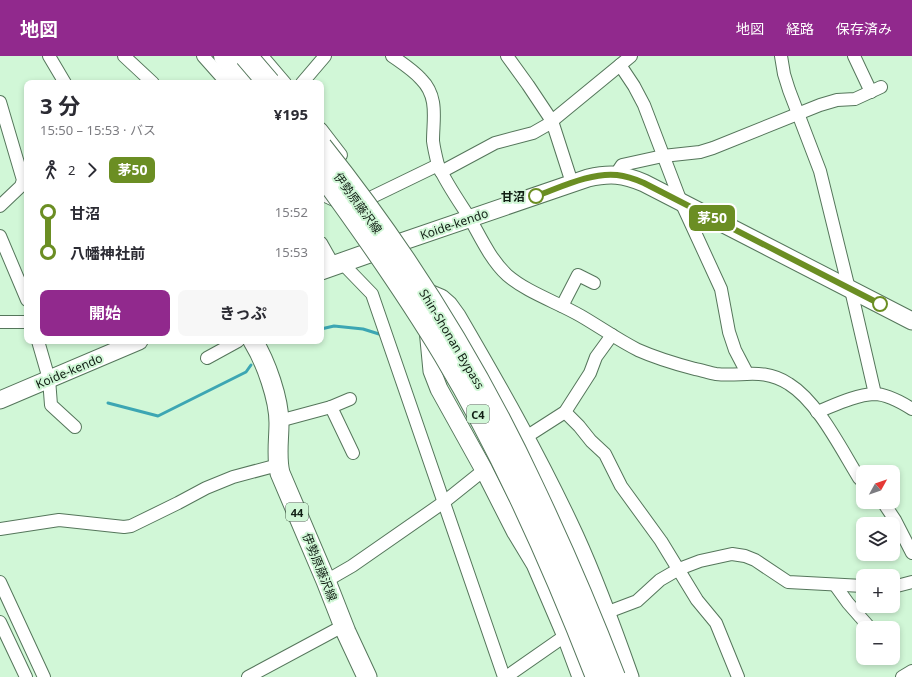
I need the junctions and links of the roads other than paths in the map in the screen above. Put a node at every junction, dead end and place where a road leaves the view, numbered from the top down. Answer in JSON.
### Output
{"nodes":[{"id":1,"x":49,"y":56,"type":"edge"},
{"id":2,"x":124,"y":56,"type":"edge"},
{"id":3,"x":203,"y":56,"type":"edge"},
{"id":4,"x":225,"y":56,"type":"edge"},
{"id":5,"x":230,"y":56,"type":"edge"},
{"id":6,"x":324,"y":56,"type":"edge"},
{"id":7,"x":392,"y":56,"type":"edge"},
{"id":8,"x":507,"y":56,"type":"edge"},
{"id":9,"x":631,"y":56,"type":"edge"},
{"id":10,"x":782,"y":56,"type":"edge"},
{"id":11,"x":854,"y":56,"type":"edge"},
{"id":12,"x":620,"y":65,"type":"junction"},
{"id":13,"x":250,"y":67,"type":"edge"},
{"id":14,"x":63,"y":80,"type":"edge"},
{"id":15,"x":150,"y":80,"type":"edge"},
{"id":16,"x":224,"y":80,"type":"edge"},
{"id":17,"x":261,"y":80,"type":"edge"},
{"id":18,"x":265,"y":80,"type":"edge"},
{"id":19,"x":278,"y":80,"type":"edge"},
{"id":20,"x":304,"y":80,"type":"edge"},
{"id":21,"x":0,"y":102,"type":"edge"},
{"id":22,"x":798,"y":114,"type":"junction"},
{"id":23,"x":552,"y":121,"type":"junction"},
{"id":24,"x":324,"y":135,"type":"edge"},
{"id":25,"x":324,"y":151,"type":"edge"},
{"id":26,"x":663,"y":156,"type":"junction"},
{"id":27,"x":324,"y":157,"type":"edge"},
{"id":28,"x":439,"y":168,"type":"junction"},
{"id":29,"x":324,"y":169,"type":"edge"},
{"id":30,"x":616,"y":174,"type":"junction"},
{"id":31,"x":324,"y":176,"type":"edge"},
{"id":32,"x":572,"y":183,"type":"junction"},
{"id":33,"x":324,"y":195,"type":"edge"},
{"id":34,"x":358,"y":199,"type":"junction"},
{"id":35,"x":681,"y":202,"type":"junction"},
{"id":36,"x":0,"y":206,"type":"edge"},
{"id":37,"x":470,"y":219,"type":"junction"},
{"id":38,"x":0,"y":236,"type":"edge"},
{"id":39,"x":385,"y":248,"type":"junction"},
{"id":40,"x":324,"y":249,"type":"edge"},
{"id":41,"x":332,"y":266,"type":"edge"},
{"id":42,"x":594,"y":283,"type":"dead end"},
{"id":43,"x":850,"y":289,"type":"junction"},
{"id":44,"x":24,"y":293,"type":"edge"},
{"id":45,"x":562,"y":306,"type":"junction"},
{"id":46,"x":912,"y":321,"type":"edge"},
{"id":47,"x":0,"y":322,"type":"edge"},
{"id":48,"x":24,"y":322,"type":"edge"},
{"id":49,"x":612,"y":335,"type":"junction"},
{"id":50,"x":39,"y":344,"type":"edge"},
{"id":51,"x":132,"y":344,"type":"edge"},
{"id":52,"x":233,"y":344,"type":"edge"},
{"id":53,"x":256,"y":344,"type":"edge"},
{"id":54,"x":207,"y":358,"type":"dead end"},
{"id":55,"x":748,"y":373,"type":"junction"},
{"id":56,"x":49,"y":379,"type":"junction"},
{"id":57,"x":875,"y":394,"type":"junction"},
{"id":58,"x":350,"y":399,"type":"dead end"},
{"id":59,"x":0,"y":400,"type":"edge"},
{"id":60,"x":331,"y":407,"type":"junction"},
{"id":61,"x":912,"y":409,"type":"edge"},
{"id":62,"x":565,"y":412,"type":"junction"},
{"id":63,"x":817,"y":412,"type":"junction"},
{"id":64,"x":279,"y":421,"type":"junction"},
{"id":65,"x":75,"y":428,"type":"dead end"},
{"id":66,"x":526,"y":437,"type":"junction"},
{"id":67,"x":353,"y":453,"type":"dead end"},
{"id":68,"x":278,"y":465,"type":"junction"},
{"id":69,"x":484,"y":470,"type":"junction"},
{"id":70,"x":856,"y":475,"type":"edge"},
{"id":71,"x":444,"y":502,"type":"junction"},
{"id":72,"x":887,"y":509,"type":"edge"},
{"id":73,"x":0,"y":529,"type":"edge"},
{"id":74,"x":912,"y":553,"type":"edge"},
{"id":75,"x":679,"y":569,"type":"junction"},
{"id":76,"x":326,"y":581,"type":"junction"},
{"id":77,"x":0,"y":582,"type":"edge"},
{"id":78,"x":912,"y":582,"type":"edge"},
{"id":79,"x":835,"y":585,"type":"junction"},
{"id":80,"x":900,"y":585,"type":"edge"},
{"id":81,"x":856,"y":586,"type":"edge"},
{"id":82,"x":607,"y":612,"type":"junction"},
{"id":83,"x":864,"y":621,"type":"edge"},
{"id":84,"x":0,"y":622,"type":"edge"},
{"id":85,"x":343,"y":626,"type":"junction"},
{"id":86,"x":565,"y":634,"type":"junction"},
{"id":87,"x":912,"y":671,"type":"edge"},
{"id":88,"x":26,"y":677,"type":"edge"},
{"id":89,"x":44,"y":677,"type":"edge"},
{"id":90,"x":248,"y":677,"type":"edge"},
{"id":91,"x":367,"y":677,"type":"edge"},
{"id":92,"x":505,"y":677,"type":"edge"},
{"id":93,"x":581,"y":677,"type":"edge"},
{"id":94,"x":597,"y":677,"type":"edge"},
{"id":95,"x":614,"y":677,"type":"edge"},
{"id":96,"x":630,"y":677,"type":"edge"},
{"id":97,"x":738,"y":677,"type":"edge"},
{"id":98,"x":902,"y":677,"type":"edge"}],
"edges":[{"from":1,"to":14,"type":"street"},
{"from":2,"to":15,"type":"street"},
{"from":3,"to":16,"type":"street"},
{"from":4,"to":13,"type":"highway"},
{"from":5,"to":13,"type":"main road"},
{"from":6,"to":20,"type":"street"},
{"from":7,"to":28,"type":"street"},
{"from":8,"to":23,"type":"street"},
{"from":9,"to":12,"type":"street"},
{"from":10,"to":22,"type":"street"},
{"from":11,"to":22,"type":"street"},
{"from":12,"to":23,"type":"street"},
{"from":12,"to":26,"type":"street"},
{"from":13,"to":17,"type":"main road"},
{"from":13,"to":18,"type":"highway","bridge":true},
{"from":13,"to":19,"type":"street"},
{"from":21,"to":36,"type":"street"},
{"from":22,"to":26,"type":"street"},
{"from":22,"to":43,"type":"street"},
{"from":23,"to":28,"type":"street"},
{"from":23,"to":32,"type":"street"},
{"from":24,"to":34,"type":"street"},
{"from":25,"to":95,"type":"highway","name":"Shin-Shonan Bypass","number":"C4","bridge":true},
{"from":26,"to":30,"type":"street"},
{"from":26,"to":35,"type":"street"},
{"from":27,"to":34,"type":"main road","name":"伊勢原藤沢線"},
{"from":28,"to":34,"type":"street"},
{"from":28,"to":37,"type":"street"},
{"from":29,"to":34,"type":"main road","name":"伊勢原藤沢線"},
{"from":30,"to":32,"type":"street","name":"Koide-kendo"},
{"from":30,"to":35,"type":"street","name":"Koide-kendo"},
{"from":31,"to":94,"type":"highway","name":"Shin-Shonan Bypass","number":"C4","bridge":true},
{"from":32,"to":37,"type":"street","name":"Koide-kendo"},
{"from":33,"to":34,"type":"street"},
{"from":34,"to":39,"type":"main road","name":"伊勢原藤沢線"},
{"from":35,"to":43,"type":"street","name":"Koide-kendo"},
{"from":35,"to":55,"type":"street"},
{"from":37,"to":39,"type":"street","name":"Koide-kendo"},
{"from":37,"to":45,"type":"street"},
{"from":38,"to":44,"type":"street"},
{"from":39,"to":41,"type":"main road","name":"伊勢原藤沢線"},
{"from":39,"to":66,"type":"street"},
{"from":39,"to":69,"type":"street"},
{"from":40,"to":41,"type":"street"},
{"from":41,"to":71,"type":"street"},
{"from":42,"to":45,"type":"street"},
{"from":43,"to":46,"type":"street","name":"Koide-kendo"},
{"from":43,"to":57,"type":"street"},
{"from":45,"to":49,"type":"street"},
{"from":47,"to":48,"type":"street"},
{"from":49,"to":55,"type":"street"},
{"from":49,"to":62,"type":"street"},
{"from":50,"to":56,"type":"street"},
{"from":51,"to":56,"type":"street","name":"Koide-kendo"},
{"from":52,"to":54,"type":"street"},
{"from":53,"to":64,"type":"main road","name":"伊勢原藤沢線","number":"44"},
{"from":55,"to":63,"type":"street"},
{"from":56,"to":59,"type":"street","name":"Koide-kendo"},
{"from":56,"to":65,"type":"street"},
{"from":57,"to":61,"type":"street"},
{"from":57,"to":63,"type":"street"},
{"from":58,"to":60,"type":"street"},
{"from":60,"to":64,"type":"street"},
{"from":60,"to":67,"type":"street"},
{"from":62,"to":66,"type":"street"},
{"from":62,"to":75,"type":"street"},
{"from":63,"to":70,"type":"street"},
{"from":64,"to":68,"type":"main road","name":"伊勢原藤沢線","number":"44"},
{"from":66,"to":82,"type":"street"},
{"from":68,"to":73,"type":"street"},
{"from":68,"to":76,"type":"main road","name":"伊勢原藤沢線","number":"44"},
{"from":69,"to":71,"type":"street"},
{"from":69,"to":86,"type":"street"},
{"from":71,"to":76,"type":"street"},
{"from":71,"to":92,"type":"street"},
{"from":72,"to":74,"type":"street"},
{"from":75,"to":79,"type":"street"},
{"from":75,"to":82,"type":"street"},
{"from":75,"to":97,"type":"street"},
{"from":76,"to":85,"type":"main road","name":"伊勢原藤沢線","number":"44"},
{"from":77,"to":89,"type":"street"},
{"from":78,"to":80,"type":"street"},
{"from":79,"to":81,"type":"street"},
{"from":79,"to":83,"type":"street"},
{"from":82,"to":86,"type":"street"},
{"from":82,"to":96,"type":"street"},
{"from":84,"to":88,"type":"street"},
{"from":85,"to":90,"type":"street"},
{"from":85,"to":91,"type":"main road","name":"伊勢原藤沢線","number":"44"},
{"from":86,"to":92,"type":"street"},
{"from":86,"to":93,"type":"street"},
{"from":87,"to":98,"type":"street"}]}
